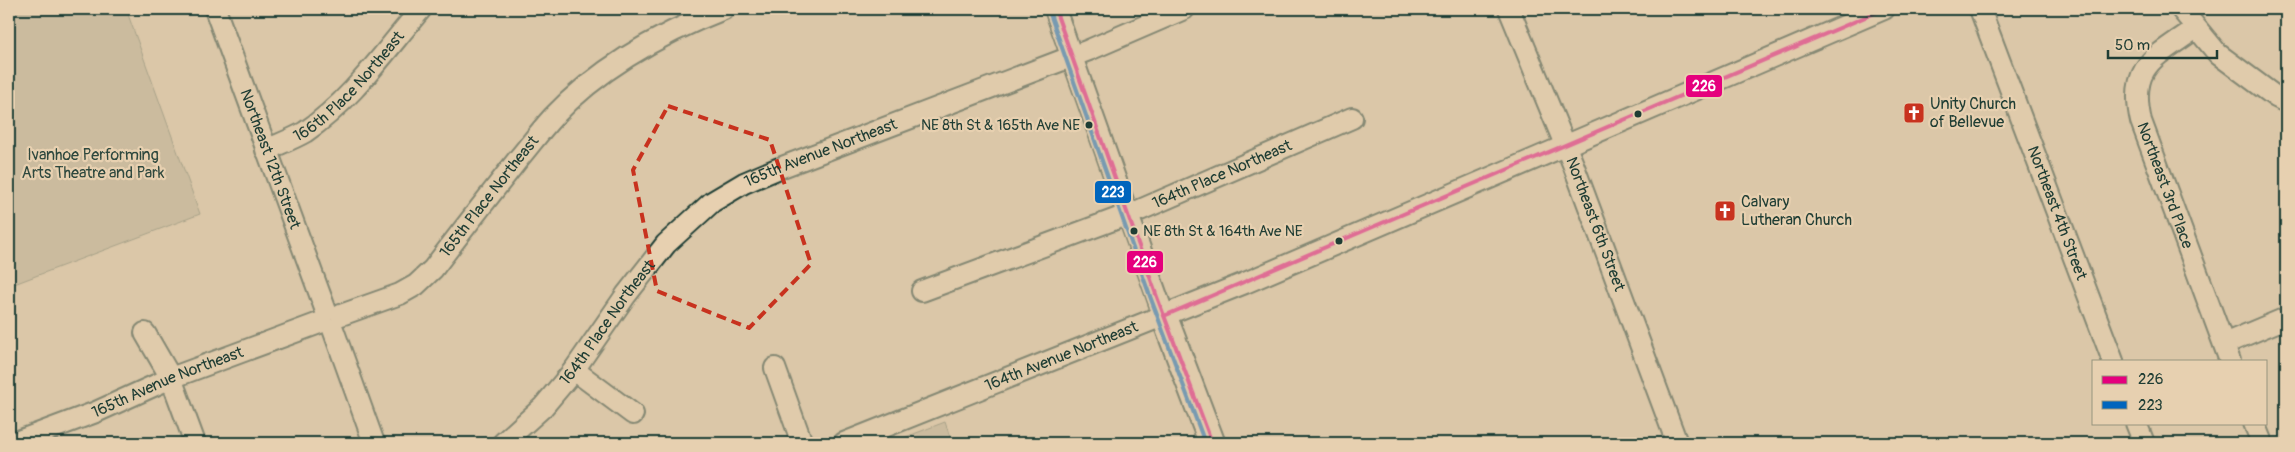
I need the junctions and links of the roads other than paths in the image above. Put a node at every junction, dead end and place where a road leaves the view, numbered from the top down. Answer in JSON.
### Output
{"nodes":[{"id":1,"x":215,"y":9,"type":"edge"},
{"id":2,"x":421,"y":9,"type":"edge"},
{"id":3,"x":724,"y":9,"type":"edge"},
{"id":4,"x":1055,"y":9,"type":"edge"},
{"id":5,"x":1184,"y":9,"type":"edge"},
{"id":6,"x":1509,"y":9,"type":"edge"},
{"id":7,"x":1884,"y":9,"type":"edge"},
{"id":8,"x":1980,"y":9,"type":"edge"},
{"id":9,"x":2181,"y":9,"type":"edge"},
{"id":10,"x":2196,"y":28,"type":"junction"},
{"id":11,"x":1071,"y":57,"type":"junction"},
{"id":12,"x":2286,"y":102,"type":"edge"},
{"id":13,"x":1352,"y":118,"type":"dead end"},
{"id":14,"x":1566,"y":146,"type":"junction"},
{"id":15,"x":266,"y":150,"type":"junction"},
{"id":16,"x":712,"y":202,"type":"joint"},
{"id":17,"x":1127,"y":214,"type":"junction"},
{"id":18,"x":922,"y":291,"type":"dead end"},
{"id":19,"x":1164,"y":316,"type":"junction"},
{"id":20,"x":2286,"y":318,"type":"edge"},
{"id":21,"x":330,"y":319,"type":"junction"},
{"id":22,"x":145,"y":333,"type":"dead end"},
{"id":23,"x":2227,"y":352,"type":"edge"},
{"id":24,"x":2113,"y":360,"type":"edge"},
{"id":25,"x":775,"y":368,"type":"dead end"},
{"id":26,"x":574,"y":370,"type":"junction"},
{"id":27,"x":171,"y":378,"type":"junction"},
{"id":28,"x":633,"y":414,"type":"dead end"},
{"id":29,"x":2136,"y":424,"type":"edge"},
{"id":30,"x":2254,"y":424,"type":"edge"},
{"id":31,"x":13,"y":443,"type":"edge"},
{"id":32,"x":195,"y":443,"type":"edge"},
{"id":33,"x":374,"y":443,"type":"edge"},
{"id":34,"x":503,"y":443,"type":"edge"},
{"id":35,"x":802,"y":443,"type":"edge"},
{"id":36,"x":844,"y":443,"type":"edge"},
{"id":37,"x":1212,"y":443,"type":"edge"},
{"id":38,"x":1677,"y":443,"type":"edge"},
{"id":39,"x":2144,"y":443,"type":"edge"},
{"id":40,"x":2262,"y":443,"type":"edge"}],
"edges":[{"from":1,"to":15,"type":"street","name":"Northeast 12th Street"},
{"from":2,"to":15,"type":"street","name":"166th Place Northeast"},
{"from":3,"to":21,"type":"street","name":"165th Place Northeast"},
{"from":4,"to":11,"type":"street"},
{"from":5,"to":11,"type":"street","name":"165th Avenue Northeast"},
{"from":6,"to":14,"type":"street","name":"Northeast 6th Street"},
{"from":7,"to":14,"type":"street","name":"164th Avenue Northeast"},
{"from":8,"to":24,"type":"street","name":"Northeast 4th Street"},
{"from":9,"to":10,"type":"street"},
{"from":10,"to":12,"type":"street"},
{"from":10,"to":23,"type":"street","name":"Northeast 3rd Place"},
{"from":11,"to":16,"type":"street","name":"165th Avenue Northeast"},
{"from":11,"to":17,"type":"street"},
{"from":13,"to":17,"type":"street","name":"164th Place Northeast"},
{"from":14,"to":19,"type":"street","name":"164th Avenue Northeast"},
{"from":14,"to":38,"type":"street","name":"Northeast 6th Street"},
{"from":15,"to":21,"type":"street","name":"Northeast 12th Street"},
{"from":16,"to":26,"type":"street","name":"164th Place Northeast"},
{"from":17,"to":18,"type":"street","name":"164th Place Northeast"},
{"from":17,"to":19,"type":"street"},
{"from":19,"to":36,"type":"street","name":"164th Avenue Northeast"},
{"from":19,"to":37,"type":"main road"},
{"from":20,"to":23,"type":"street"},
{"from":21,"to":27,"type":"street","name":"165th Avenue Northeast"},
{"from":21,"to":33,"type":"street","name":"Northeast 12th Street"},
{"from":22,"to":27,"type":"street"},
{"from":25,"to":35,"type":"street"},
{"from":26,"to":28,"type":"street"},
{"from":26,"to":34,"type":"street","name":"164th Place Northeast"},
{"from":27,"to":31,"type":"street","name":"165th Avenue Northeast"},
{"from":27,"to":32,"type":"street"},
{"from":29,"to":39,"type":"street"},
{"from":30,"to":40,"type":"street"}]}
